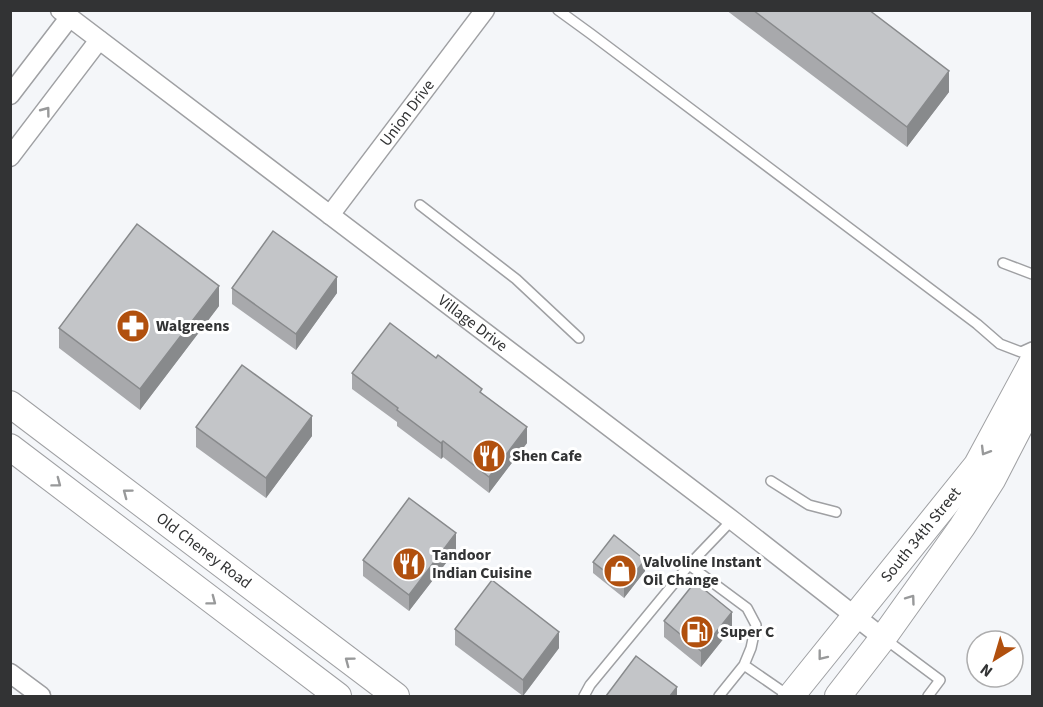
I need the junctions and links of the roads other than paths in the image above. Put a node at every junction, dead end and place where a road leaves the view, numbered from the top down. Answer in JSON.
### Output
{"nodes":[{"id":1,"x":485,"y":10,"type":"edge"},
{"id":2,"x":558,"y":10,"type":"edge"},
{"id":3,"x":64,"y":14,"type":"edge"},
{"id":4,"x":99,"y":40,"type":"junction"},
{"id":5,"x":10,"y":95,"type":"edge"},
{"id":6,"x":10,"y":157,"type":"edge"},
{"id":7,"x":420,"y":205,"type":"dead end"},
{"id":8,"x":330,"y":215,"type":"junction"},
{"id":9,"x":1004,"y":263,"type":"dead end"},
{"id":10,"x":1032,"y":274,"type":"edge"},
{"id":11,"x":579,"y":338,"type":"dead end"},
{"id":12,"x":1032,"y":347,"type":"edge"},
{"id":13,"x":1032,"y":363,"type":"edge"},
{"id":14,"x":1032,"y":380,"type":"edge"},
{"id":15,"x":10,"y":404,"type":"edge"},
{"id":16,"x":1021,"y":418,"type":"edge"},
{"id":17,"x":10,"y":447,"type":"edge"},
{"id":18,"x":771,"y":481,"type":"dead end"},
{"id":19,"x":836,"y":512,"type":"dead end"},
{"id":20,"x":732,"y":520,"type":"junction"},
{"id":21,"x":688,"y":565,"type":"junction"},
{"id":22,"x":855,"y":615,"type":"junction"},
{"id":23,"x":884,"y":638,"type":"junction"},
{"id":24,"x":744,"y":665,"type":"junction"},
{"id":25,"x":10,"y":673,"type":"edge"},
{"id":26,"x":41,"y":696,"type":"edge"},
{"id":27,"x":338,"y":696,"type":"edge"},
{"id":28,"x":396,"y":696,"type":"edge"},
{"id":29,"x":584,"y":696,"type":"edge"},
{"id":30,"x":719,"y":696,"type":"edge"},
{"id":31,"x":790,"y":696,"type":"edge"},
{"id":32,"x":838,"y":696,"type":"edge"},
{"id":33,"x":928,"y":696,"type":"edge"}],
"edges":[{"from":1,"to":8,"type":"street","name":"Union Drive"},
{"from":2,"to":12,"type":"lane"},
{"from":3,"to":4,"type":"street","name":"Village Drive"},
{"from":3,"to":5,"type":"street"},
{"from":6,"to":4,"type":"street","one_way":true},
{"from":4,"to":8,"type":"street","name":"Village Drive"},
{"from":7,"to":11,"type":"lane"},
{"from":8,"to":20,"type":"street","name":"Village Drive"},
{"from":9,"to":10,"type":"lane"},
{"from":13,"to":16,"type":"main road","name":"South 34th Street"},
{"from":14,"to":16,"type":"main road","name":"South 34th Street"},
{"from":28,"to":15,"type":"main road","name":"Old Cheney Road","one_way":true},
{"from":16,"to":22,"type":"main road","name":"South 34th Street","one_way":true},
{"from":23,"to":16,"type":"main road","name":"South 34th Street","one_way":true},
{"from":17,"to":27,"type":"main road","one_way":true},
{"from":18,"to":19,"type":"lane"},
{"from":20,"to":21,"type":"lane"},
{"from":20,"to":22,"type":"street","name":"Village Drive"},
{"from":21,"to":24,"type":"lane"},
{"from":21,"to":29,"type":"lane"},
{"from":22,"to":23,"type":"street","name":"Village Drive"},
{"from":22,"to":31,"type":"main road","name":"South 34th Street","one_way":true},
{"from":23,"to":32,"type":"main road","name":"South 34th Street"},
{"from":23,"to":33,"type":"lane"},
{"from":24,"to":30,"type":"lane"},
{"from":24,"to":31,"type":"lane"},
{"from":25,"to":26,"type":"street"}]}
